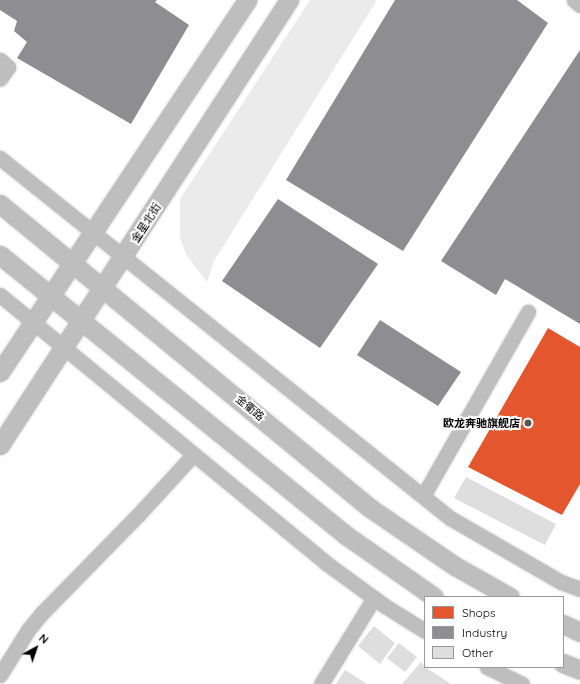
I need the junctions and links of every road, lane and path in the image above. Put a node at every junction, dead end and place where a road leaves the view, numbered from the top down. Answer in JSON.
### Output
{"nodes":[{"id":1,"x":246,"y":0,"type":"edge"},
{"id":2,"x":289,"y":0,"type":"edge"},
{"id":3,"x":574,"y":0,"type":"edge"},
{"id":4,"x":580,"y":5,"type":"edge"},
{"id":5,"x":0,"y":60,"type":"edge"},
{"id":6,"x":0,"y":79,"type":"edge"},
{"id":7,"x":0,"y":158,"type":"edge"},
{"id":8,"x":0,"y":204,"type":"edge"},
{"id":9,"x":91,"y":232,"type":"junction"},
{"id":10,"x":0,"y":255,"type":"edge"},
{"id":11,"x":123,"y":258,"type":"junction"},
{"id":12,"x":70,"y":262,"type":"junction"},
{"id":13,"x":104,"y":288,"type":"junction"},
{"id":14,"x":0,"y":295,"type":"edge"},
{"id":15,"x":48,"y":295,"type":"junction"},
{"id":16,"x":528,"y":312,"type":"dead end"},
{"id":17,"x":82,"y":320,"type":"junction"},
{"id":18,"x":32,"y":321,"type":"junction"},
{"id":19,"x":64,"y":347,"type":"junction"},
{"id":20,"x":0,"y":372,"type":"edge"},
{"id":21,"x":0,"y":445,"type":"edge"},
{"id":22,"x":193,"y":455,"type":"junction"},
{"id":23,"x":422,"y":496,"type":"junction"},
{"id":24,"x":580,"y":589,"type":"edge"},
{"id":25,"x":433,"y":596,"type":"edge"},
{"id":26,"x":508,"y":596,"type":"edge"},
{"id":27,"x":374,"y":598,"type":"junction"},
{"id":28,"x":564,"y":624,"type":"edge"},
{"id":29,"x":424,"y":629,"type":"edge"},
{"id":30,"x":580,"y":632,"type":"edge"},
{"id":31,"x":564,"y":663,"type":"edge"},
{"id":32,"x":489,"y":668,"type":"edge"},
{"id":33,"x":580,"y":670,"type":"edge"},
{"id":34,"x":0,"y":675,"type":"edge"},
{"id":35,"x":520,"y":683,"type":"edge"},
{"id":36,"x":321,"y":684,"type":"edge"}],
"edges":[{"from":1,"to":9,"type":"main road"},
{"from":2,"to":11,"type":"main road","name":"金星北街"},
{"from":3,"to":4,"type":"street"},
{"from":5,"to":6,"type":"street"},
{"from":7,"to":9,"type":"street"},
{"from":8,"to":12,"type":"main road","name":"金衢路"},
{"from":9,"to":11,"type":"street"},
{"from":9,"to":12,"type":"main road"},
{"from":10,"to":15,"type":"main road"},
{"from":11,"to":13,"type":"main road","name":"金星北街"},
{"from":11,"to":23,"type":"street"},
{"from":12,"to":13,"type":"main road","name":"金衢路"},
{"from":12,"to":15,"type":"main road"},
{"from":13,"to":17,"type":"main road","name":"金星北街"},
{"from":13,"to":26,"type":"main road","name":"金衢路"},
{"from":14,"to":18,"type":"street"},
{"from":15,"to":17,"type":"main road"},
{"from":15,"to":18,"type":"main road"},
{"from":16,"to":23,"type":"street"},
{"from":17,"to":19,"type":"main road","name":"金星北街"},
{"from":17,"to":25,"type":"main road"},
{"from":18,"to":19,"type":"street"},
{"from":18,"to":20,"type":"main road"},
{"from":19,"to":21,"type":"main road","name":"金星北街"},
{"from":19,"to":22,"type":"street"},
{"from":22,"to":27,"type":"street"},
{"from":22,"to":34,"type":"street"},
{"from":23,"to":24,"type":"street"},
{"from":27,"to":29,"type":"street"},
{"from":27,"to":36,"type":"street"},
{"from":28,"to":30,"type":"main road"},
{"from":31,"to":33,"type":"main road"},
{"from":32,"to":35,"type":"street"}]}
